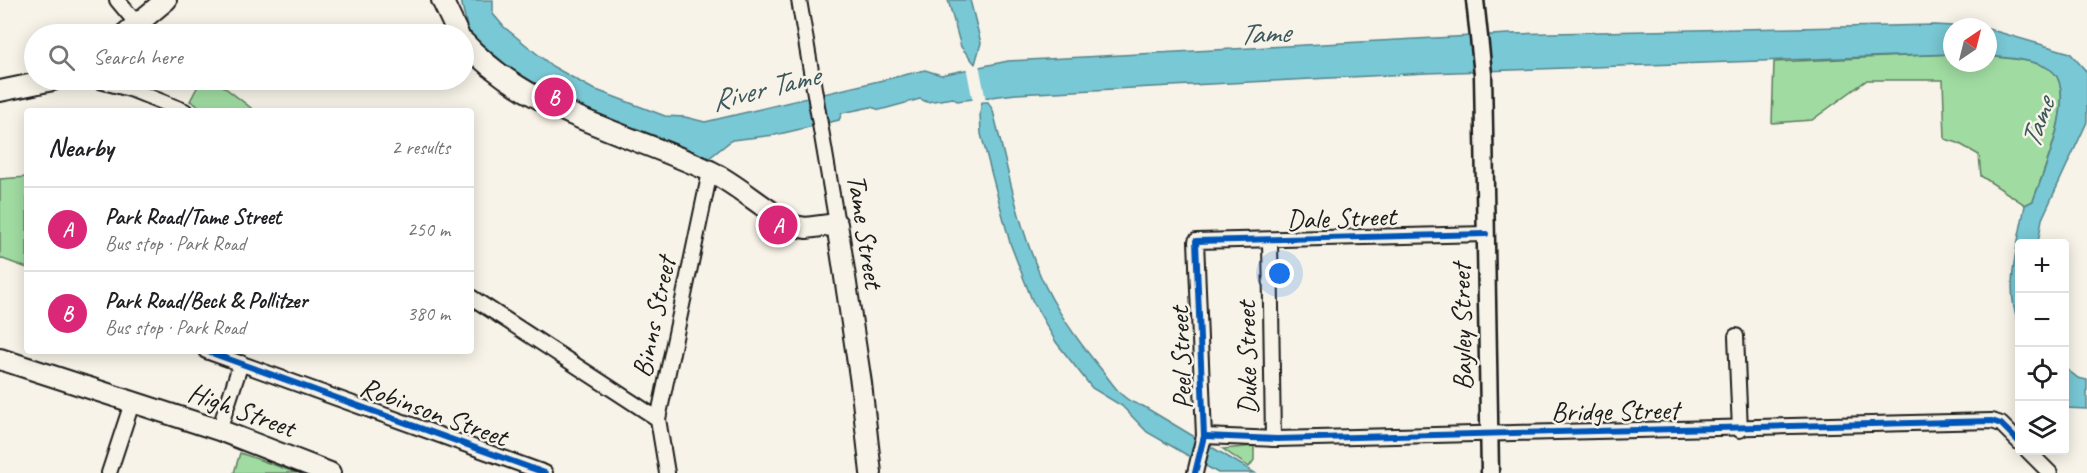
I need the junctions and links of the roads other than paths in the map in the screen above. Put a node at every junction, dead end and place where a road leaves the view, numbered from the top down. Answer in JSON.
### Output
{"nodes":[{"id":1,"x":117,"y":0,"type":"edge"},
{"id":2,"x":166,"y":0,"type":"edge"},
{"id":3,"x":442,"y":0,"type":"edge"},
{"id":4,"x":799,"y":0,"type":"edge"},
{"id":5,"x":1475,"y":0,"type":"edge"},
{"id":6,"x":129,"y":24,"type":"edge"},
{"id":7,"x":137,"y":24,"type":"edge"},
{"id":8,"x":453,"y":24,"type":"edge"},
{"id":9,"x":474,"y":51,"type":"edge"},
{"id":10,"x":24,"y":86,"type":"edge"},
{"id":11,"x":132,"y":90,"type":"edge"},
{"id":12,"x":0,"y":91,"type":"edge"},
{"id":13,"x":178,"y":108,"type":"edge"},
{"id":14,"x":710,"y":172,"type":"junction"},
{"id":15,"x":837,"y":224,"type":"junction"},
{"id":16,"x":1486,"y":234,"type":"junction"},
{"id":17,"x":1270,"y":240,"type":"junction"},
{"id":18,"x":1196,"y":241,"type":"joint"},
{"id":19,"x":474,"y":299,"type":"edge"},
{"id":20,"x":1736,"y":336,"type":"dead end"},
{"id":21,"x":215,"y":354,"type":"edge"},
{"id":22,"x":0,"y":358,"type":"edge"},
{"id":23,"x":241,"y":363,"type":"junction"},
{"id":24,"x":133,"y":400,"type":"junction"},
{"id":25,"x":658,"y":419,"type":"junction"},
{"id":26,"x":219,"y":430,"type":"junction"},
{"id":27,"x":1740,"y":430,"type":"junction"},
{"id":28,"x":1491,"y":432,"type":"junction"},
{"id":29,"x":1204,"y":436,"type":"junction"},
{"id":30,"x":1273,"y":439,"type":"junction"},
{"id":31,"x":2015,"y":439,"type":"edge"},
{"id":32,"x":2032,"y":455,"type":"edge"},
{"id":33,"x":1196,"y":471,"type":"edge"},
{"id":34,"x":109,"y":473,"type":"edge"},
{"id":35,"x":330,"y":473,"type":"edge"},
{"id":36,"x":545,"y":473,"type":"edge"},
{"id":37,"x":667,"y":473,"type":"edge"},
{"id":38,"x":871,"y":473,"type":"edge"},
{"id":39,"x":1490,"y":473,"type":"edge"},
{"id":40,"x":2050,"y":473,"type":"edge"}],
"edges":[{"from":1,"to":6,"type":"street"},
{"from":2,"to":7,"type":"main road"},
{"from":3,"to":8,"type":"main road"},
{"from":4,"to":15,"type":"street","name":"Tame Street"},
{"from":5,"to":16,"type":"street","name":"Bayley Street"},
{"from":9,"to":14,"type":"main road"},
{"from":10,"to":12,"type":"main road"},
{"from":11,"to":13,"type":"street"},
{"from":14,"to":15,"type":"main road"},
{"from":14,"to":25,"type":"street","name":"Binns Street"},
{"from":15,"to":38,"type":"main road","name":"Tame Street"},
{"from":16,"to":17,"type":"street","name":"Dale Street"},
{"from":16,"to":28,"type":"street","name":"Bayley Street"},
{"from":17,"to":18,"type":"street","name":"Dale Street"},
{"from":17,"to":30,"type":"street","name":"Duke Street"},
{"from":18,"to":29,"type":"street","name":"Peel Street"},
{"from":19,"to":25,"type":"street"},
{"from":20,"to":27,"type":"street"},
{"from":21,"to":23,"type":"street","name":"Robinson Street"},
{"from":22,"to":24,"type":"main road","name":"High Street"},
{"from":23,"to":26,"type":"street"},
{"from":23,"to":36,"type":"street","name":"Robinson Street"},
{"from":24,"to":26,"type":"main road","name":"High Street"},
{"from":24,"to":34,"type":"street"},
{"from":25,"to":37,"type":"street","name":"Binns Street"},
{"from":26,"to":35,"type":"main road","name":"High Street"},
{"from":27,"to":28,"type":"street","name":"Bridge Street"},
{"from":27,"to":31,"type":"street","name":"Bridge Street"},
{"from":28,"to":30,"type":"street","name":"Bridge Street"},
{"from":28,"to":39,"type":"street","name":"Bayley Street"},
{"from":29,"to":30,"type":"street","name":"Bridge Street"},
{"from":29,"to":33,"type":"street","name":"Peel Street"},
{"from":32,"to":40,"type":"street"}]}
